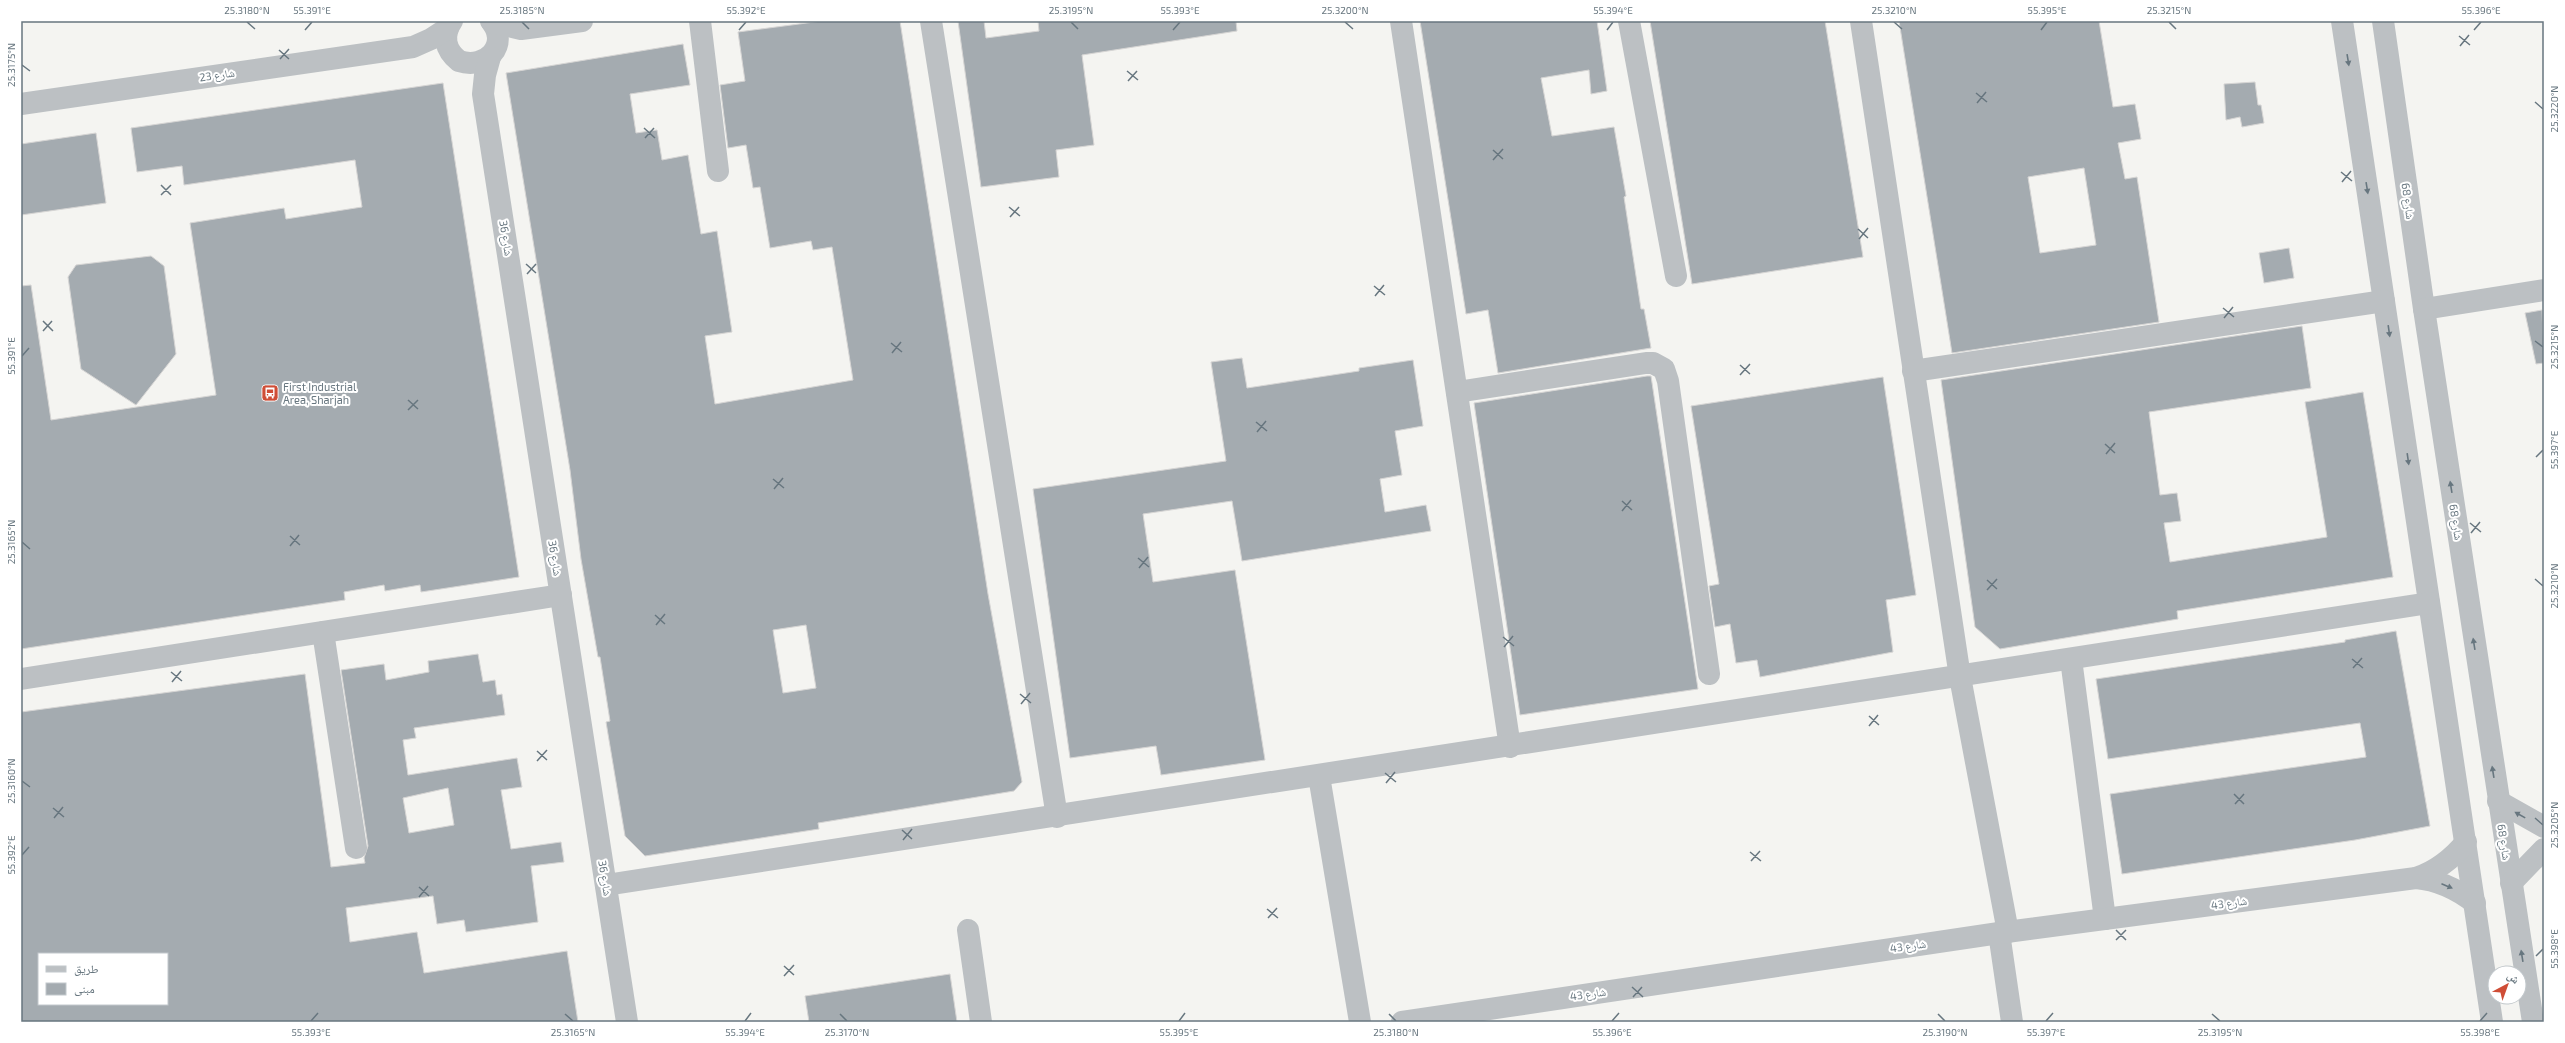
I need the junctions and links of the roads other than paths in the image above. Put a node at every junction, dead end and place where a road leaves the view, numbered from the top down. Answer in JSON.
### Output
{"nodes":[{"id":1,"x":491,"y":21,"type":"edge"},
{"id":2,"x":582,"y":21,"type":"edge"},
{"id":3,"x":700,"y":21,"type":"edge"},
{"id":4,"x":931,"y":21,"type":"edge"},
{"id":5,"x":1401,"y":21,"type":"edge"},
{"id":6,"x":1629,"y":21,"type":"edge"},
{"id":7,"x":1861,"y":21,"type":"edge"},
{"id":8,"x":2342,"y":21,"type":"edge"},
{"id":9,"x":2383,"y":21,"type":"edge"},
{"id":10,"x":450,"y":24,"type":"edge"},
{"id":11,"x":531,"y":29,"type":"junction"},
{"id":12,"x":413,"y":47,"type":"junction"},
{"id":13,"x":492,"y":54,"type":"junction"},
{"id":14,"x":456,"y":59,"type":"junction"},
{"id":15,"x":483,"y":94,"type":"junction"},
{"id":16,"x":21,"y":101,"type":"edge"},
{"id":17,"x":718,"y":171,"type":"dead end"},
{"id":18,"x":1676,"y":276,"type":"dead end"},
{"id":19,"x":2544,"y":290,"type":"edge"},
{"id":20,"x":2384,"y":301,"type":"junction"},
{"id":21,"x":2424,"y":309,"type":"junction"},
{"id":22,"x":1913,"y":371,"type":"junction"},
{"id":23,"x":1457,"y":392,"type":"junction"},
{"id":24,"x":561,"y":595,"type":"junction"},
{"id":25,"x":2429,"y":604,"type":"junction"},
{"id":26,"x":323,"y":632,"type":"junction"},
{"id":27,"x":2071,"y":659,"type":"junction"},
{"id":28,"x":1709,"y":674,"type":"dead end"},
{"id":29,"x":1960,"y":677,"type":"junction"},
{"id":30,"x":21,"y":679,"type":"edge"},
{"id":31,"x":1510,"y":747,"type":"junction"},
{"id":32,"x":1319,"y":776,"type":"junction"},
{"id":33,"x":2498,"y":801,"type":"junction"},
{"id":34,"x":1057,"y":817,"type":"junction"},
{"id":35,"x":2544,"y":826,"type":"edge"},
{"id":36,"x":2466,"y":842,"type":"junction"},
{"id":37,"x":356,"y":848,"type":"dead end"},
{"id":38,"x":2544,"y":849,"type":"edge"},
{"id":39,"x":2416,"y":878,"type":"junction"},
{"id":40,"x":2511,"y":883,"type":"junction"},
{"id":41,"x":606,"y":885,"type":"junction"},
{"id":42,"x":2474,"y":902,"type":"junction"},
{"id":43,"x":2105,"y":919,"type":"junction"},
{"id":44,"x":968,"y":930,"type":"dead end"},
{"id":45,"x":2004,"y":932,"type":"junction"},
{"id":46,"x":627,"y":1022,"type":"edge"},
{"id":47,"x":982,"y":1022,"type":"edge"},
{"id":48,"x":1360,"y":1022,"type":"edge"},
{"id":49,"x":1402,"y":1022,"type":"edge"},
{"id":50,"x":2012,"y":1022,"type":"edge"},
{"id":51,"x":2492,"y":1022,"type":"edge"},
{"id":52,"x":2533,"y":1022,"type":"edge"}],
"edges":[{"from":1,"to":11,"type":"street"},
{"from":1,"to":13,"type":"street","name":"شارع 36"},
{"from":2,"to":11,"type":"street"},
{"from":3,"to":17,"type":"street"},
{"from":4,"to":34,"type":"street"},
{"from":5,"to":23,"type":"street"},
{"from":6,"to":18,"type":"street"},
{"from":7,"to":22,"type":"street"},
{"from":8,"to":20,"type":"street","one_way":true},
{"from":9,"to":21,"type":"street","name":"شارع 68"},
{"from":10,"to":12,"type":"street","name":"شارع 23"},
{"from":10,"to":14,"type":"street","name":"شارع 36"},
{"from":11,"to":13,"type":"street"},
{"from":12,"to":14,"type":"street","name":"شارع 23"},
{"from":12,"to":16,"type":"street","name":"شارع 23"},
{"from":13,"to":14,"type":"street","name":"شارع 23"},
{"from":13,"to":15,"type":"street","name":"شارع 36"},
{"from":14,"to":15,"type":"street","name":"شارع 36"},
{"from":15,"to":24,"type":"street","name":"شارع 36"},
{"from":19,"to":21,"type":"street"},
{"from":20,"to":22,"type":"street"},
{"from":20,"to":25,"type":"street","one_way":true},
{"from":33,"to":21,"type":"street","name":"شارع 68","one_way":true},
{"from":22,"to":29,"type":"street"},
{"from":23,"to":28,"type":"street"},
{"from":23,"to":31,"type":"street"},
{"from":24,"to":26,"type":"street"},
{"from":24,"to":41,"type":"street","name":"شارع 36"},
{"from":25,"to":27,"type":"street"},
{"from":25,"to":36,"type":"street"},
{"from":26,"to":30,"type":"street"},
{"from":26,"to":37,"type":"street"},
{"from":27,"to":29,"type":"street"},
{"from":27,"to":43,"type":"street"},
{"from":29,"to":31,"type":"street"},
{"from":29,"to":45,"type":"street"},
{"from":31,"to":32,"type":"street"},
{"from":32,"to":34,"type":"street"},
{"from":32,"to":48,"type":"street"},
{"from":35,"to":33,"type":"street","one_way":true},
{"from":33,"to":40,"type":"street","name":"شارع 68"},
{"from":34,"to":41,"type":"street"},
{"from":36,"to":39,"type":"street","name":"شارع 43"},
{"from":36,"to":42,"type":"street"},
{"from":38,"to":40,"type":"street"},
{"from":39,"to":42,"type":"street","name":"شارع 43","one_way":true},
{"from":39,"to":43,"type":"street","name":"شارع 43"},
{"from":52,"to":40,"type":"street","name":"شارع 68","one_way":true},
{"from":41,"to":46,"type":"street","name":"شارع 36"},
{"from":42,"to":51,"type":"street"},
{"from":43,"to":45,"type":"street","name":"شارع 43"},
{"from":44,"to":47,"type":"street"},
{"from":45,"to":49,"type":"street","name":"شارع 43"},
{"from":45,"to":50,"type":"street"}]}
